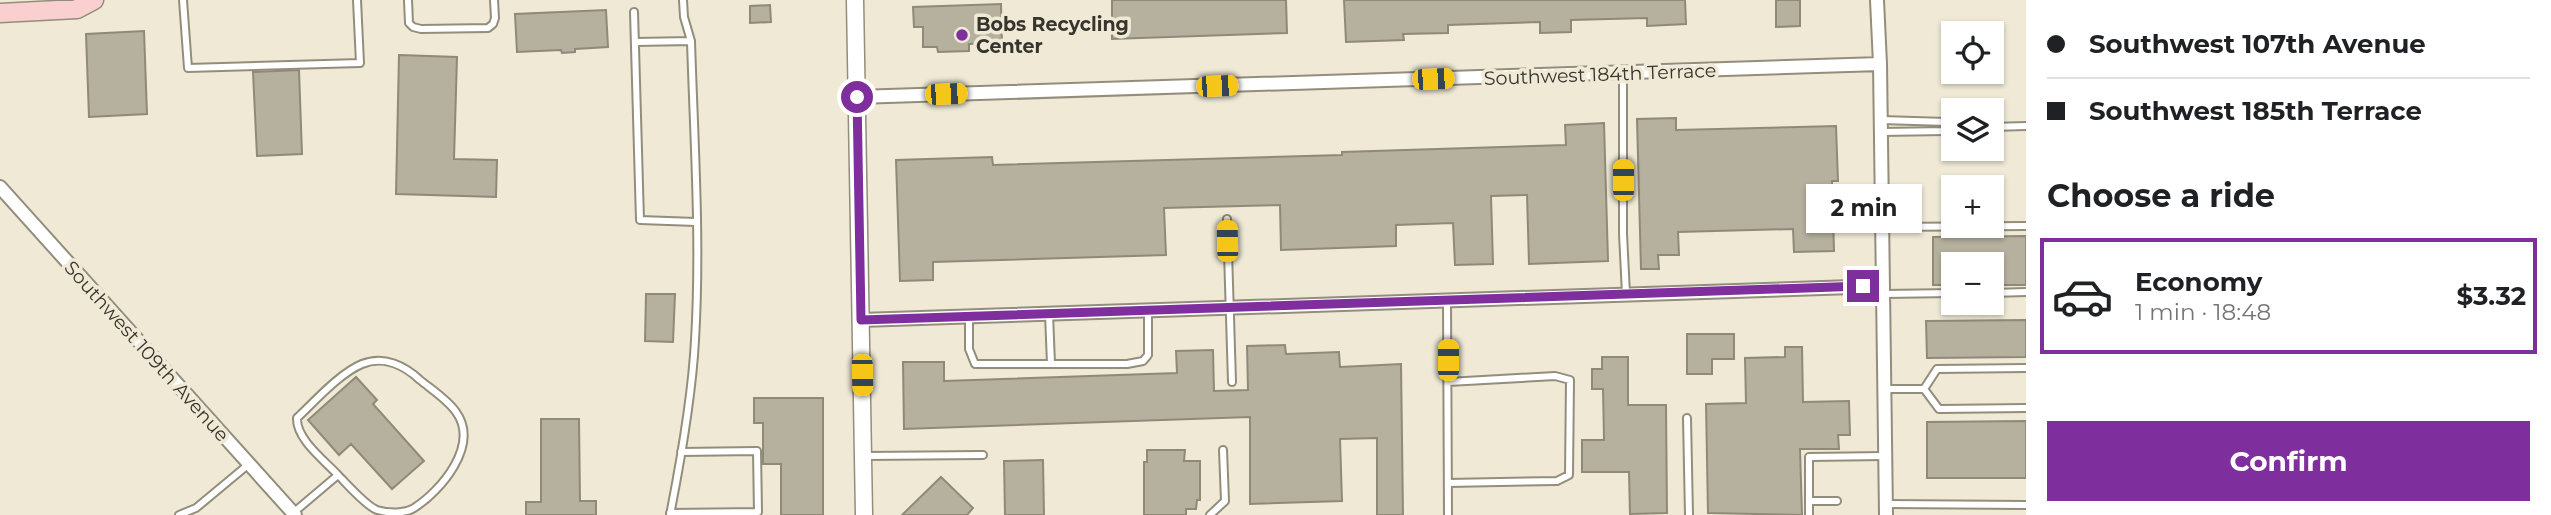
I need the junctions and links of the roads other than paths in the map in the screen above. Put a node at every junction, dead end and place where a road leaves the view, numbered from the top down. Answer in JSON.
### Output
{"nodes":[{"id":1,"x":94,"y":0,"type":"edge"},
{"id":2,"x":183,"y":0,"type":"edge"},
{"id":3,"x":357,"y":0,"type":"edge"},
{"id":4,"x":408,"y":0,"type":"edge"},
{"id":5,"x":494,"y":0,"type":"edge"},
{"id":6,"x":683,"y":0,"type":"edge"},
{"id":7,"x":855,"y":0,"type":"edge"},
{"id":8,"x":1877,"y":0,"type":"edge"},
{"id":9,"x":634,"y":12,"type":"dead end"},
{"id":10,"x":0,"y":13,"type":"edge"},
{"id":11,"x":691,"y":41,"type":"junction"},
{"id":12,"x":635,"y":42,"type":"junction"},
{"id":13,"x":1880,"y":64,"type":"junction"},
{"id":14,"x":1623,"y":73,"type":"junction"},
{"id":15,"x":857,"y":97,"type":"junction"},
{"id":16,"x":1941,"y":121,"type":"edge"},
{"id":17,"x":1881,"y":126,"type":"junction"},
{"id":18,"x":2026,"y":126,"type":"edge"},
{"id":19,"x":2004,"y":127,"type":"edge"},
{"id":20,"x":1941,"y":131,"type":"edge"},
{"id":21,"x":0,"y":187,"type":"edge"},
{"id":22,"x":1227,"y":219,"type":"dead end"},
{"id":23,"x":696,"y":222,"type":"junction"},
{"id":24,"x":2026,"y":226,"type":"edge"},
{"id":25,"x":1881,"y":227,"type":"junction"},
{"id":26,"x":1882,"y":290,"type":"junction"},
{"id":27,"x":1941,"y":292,"type":"edge"},
{"id":28,"x":2026,"y":292,"type":"edge"},
{"id":29,"x":2004,"y":293,"type":"edge"},
{"id":30,"x":1626,"y":294,"type":"junction"},
{"id":31,"x":1447,"y":302,"type":"junction"},
{"id":32,"x":1228,"y":307,"type":"junction"},
{"id":33,"x":1148,"y":310,"type":"junction"},
{"id":34,"x":1049,"y":314,"type":"junction"},
{"id":35,"x":969,"y":316,"type":"junction"},
{"id":36,"x":861,"y":320,"type":"junction"},
{"id":37,"x":1051,"y":364,"type":"junction"},
{"id":38,"x":2026,"y":368,"type":"edge"},
{"id":39,"x":1231,"y":382,"type":"dead end"},
{"id":40,"x":1448,"y":382,"type":"junction"},
{"id":41,"x":1883,"y":388,"type":"junction"},
{"id":42,"x":1924,"y":389,"type":"junction"},
{"id":43,"x":2026,"y":408,"type":"edge"},
{"id":44,"x":1687,"y":418,"type":"dead end"},
{"id":45,"x":1223,"y":450,"type":"dead end"},
{"id":46,"x":681,"y":452,"type":"junction"},
{"id":47,"x":983,"y":454,"type":"dead end"},
{"id":48,"x":863,"y":456,"type":"junction"},
{"id":49,"x":1885,"y":456,"type":"junction"},
{"id":50,"x":249,"y":464,"type":"junction"},
{"id":51,"x":338,"y":475,"type":"junction"},
{"id":52,"x":1448,"y":483,"type":"junction"},
{"id":53,"x":1809,"y":501,"type":"junction"},
{"id":54,"x":1837,"y":501,"type":"dead end"},
{"id":55,"x":2026,"y":505,"type":"edge"},
{"id":56,"x":1886,"y":510,"type":"edge"},
{"id":57,"x":294,"y":514,"type":"edge"},
{"id":58,"x":670,"y":514,"type":"edge"},
{"id":59,"x":179,"y":515,"type":"edge"},
{"id":60,"x":864,"y":515,"type":"edge"},
{"id":61,"x":1210,"y":515,"type":"edge"},
{"id":62,"x":1448,"y":515,"type":"edge"},
{"id":63,"x":1689,"y":515,"type":"edge"},
{"id":64,"x":1809,"y":515,"type":"edge"}],
"edges":[{"from":1,"to":10,"type":"main road"},
{"from":2,"to":3,"type":"lane"},
{"from":4,"to":5,"type":"lane"},
{"from":6,"to":11,"type":"lane"},
{"from":7,"to":15,"type":"street"},
{"from":8,"to":13,"type":"street"},
{"from":9,"to":12,"type":"lane"},
{"from":11,"to":12,"type":"lane"},
{"from":11,"to":23,"type":"lane"},
{"from":12,"to":23,"type":"lane"},
{"from":13,"to":14,"type":"street","name":"Southwest 184th Terrace"},
{"from":13,"to":17,"type":"street"},
{"from":14,"to":15,"type":"street","name":"Southwest 184th Terrace"},
{"from":14,"to":30,"type":"lane"},
{"from":15,"to":36,"type":"street"},
{"from":16,"to":17,"type":"lane"},
{"from":17,"to":20,"type":"lane"},
{"from":17,"to":25,"type":"street"},
{"from":18,"to":19,"type":"lane"},
{"from":21,"to":50,"type":"street","name":"Southwest 109th Avenue"},
{"from":22,"to":32,"type":"lane"},
{"from":23,"to":46,"type":"lane"},
{"from":24,"to":25,"type":"lane"},
{"from":25,"to":26,"type":"street"},
{"from":26,"to":27,"type":"lane"},
{"from":26,"to":30,"type":"street"},
{"from":26,"to":41,"type":"street"},
{"from":28,"to":29,"type":"lane"},
{"from":30,"to":31,"type":"street"},
{"from":31,"to":32,"type":"street"},
{"from":31,"to":40,"type":"lane"},
{"from":32,"to":33,"type":"street"},
{"from":32,"to":39,"type":"lane"},
{"from":33,"to":34,"type":"street"},
{"from":33,"to":37,"type":"lane"},
{"from":34,"to":35,"type":"street"},
{"from":34,"to":37,"type":"lane"},
{"from":35,"to":36,"type":"street"},
{"from":35,"to":37,"type":"lane"},
{"from":36,"to":48,"type":"street"},
{"from":38,"to":42,"type":"lane"},
{"from":40,"to":52,"type":"lane"},
{"from":40,"to":52,"type":"lane"},
{"from":41,"to":42,"type":"lane"},
{"from":41,"to":49,"type":"street"},
{"from":42,"to":43,"type":"lane"},
{"from":44,"to":63,"type":"lane"},
{"from":45,"to":61,"type":"lane"},
{"from":46,"to":58,"type":"lane"},
{"from":46,"to":58,"type":"lane"},
{"from":47,"to":48,"type":"lane"},
{"from":48,"to":60,"type":"street"},
{"from":49,"to":53,"type":"lane"},
{"from":49,"to":56,"type":"street"},
{"from":50,"to":57,"type":"street","name":"Southwest 109th Avenue"},
{"from":50,"to":59,"type":"lane"},
{"from":51,"to":51,"type":"lane"},
{"from":51,"to":57,"type":"lane"},
{"from":52,"to":62,"type":"lane"},
{"from":53,"to":54,"type":"lane"},
{"from":53,"to":64,"type":"lane"},
{"from":55,"to":56,"type":"lane"}]}
